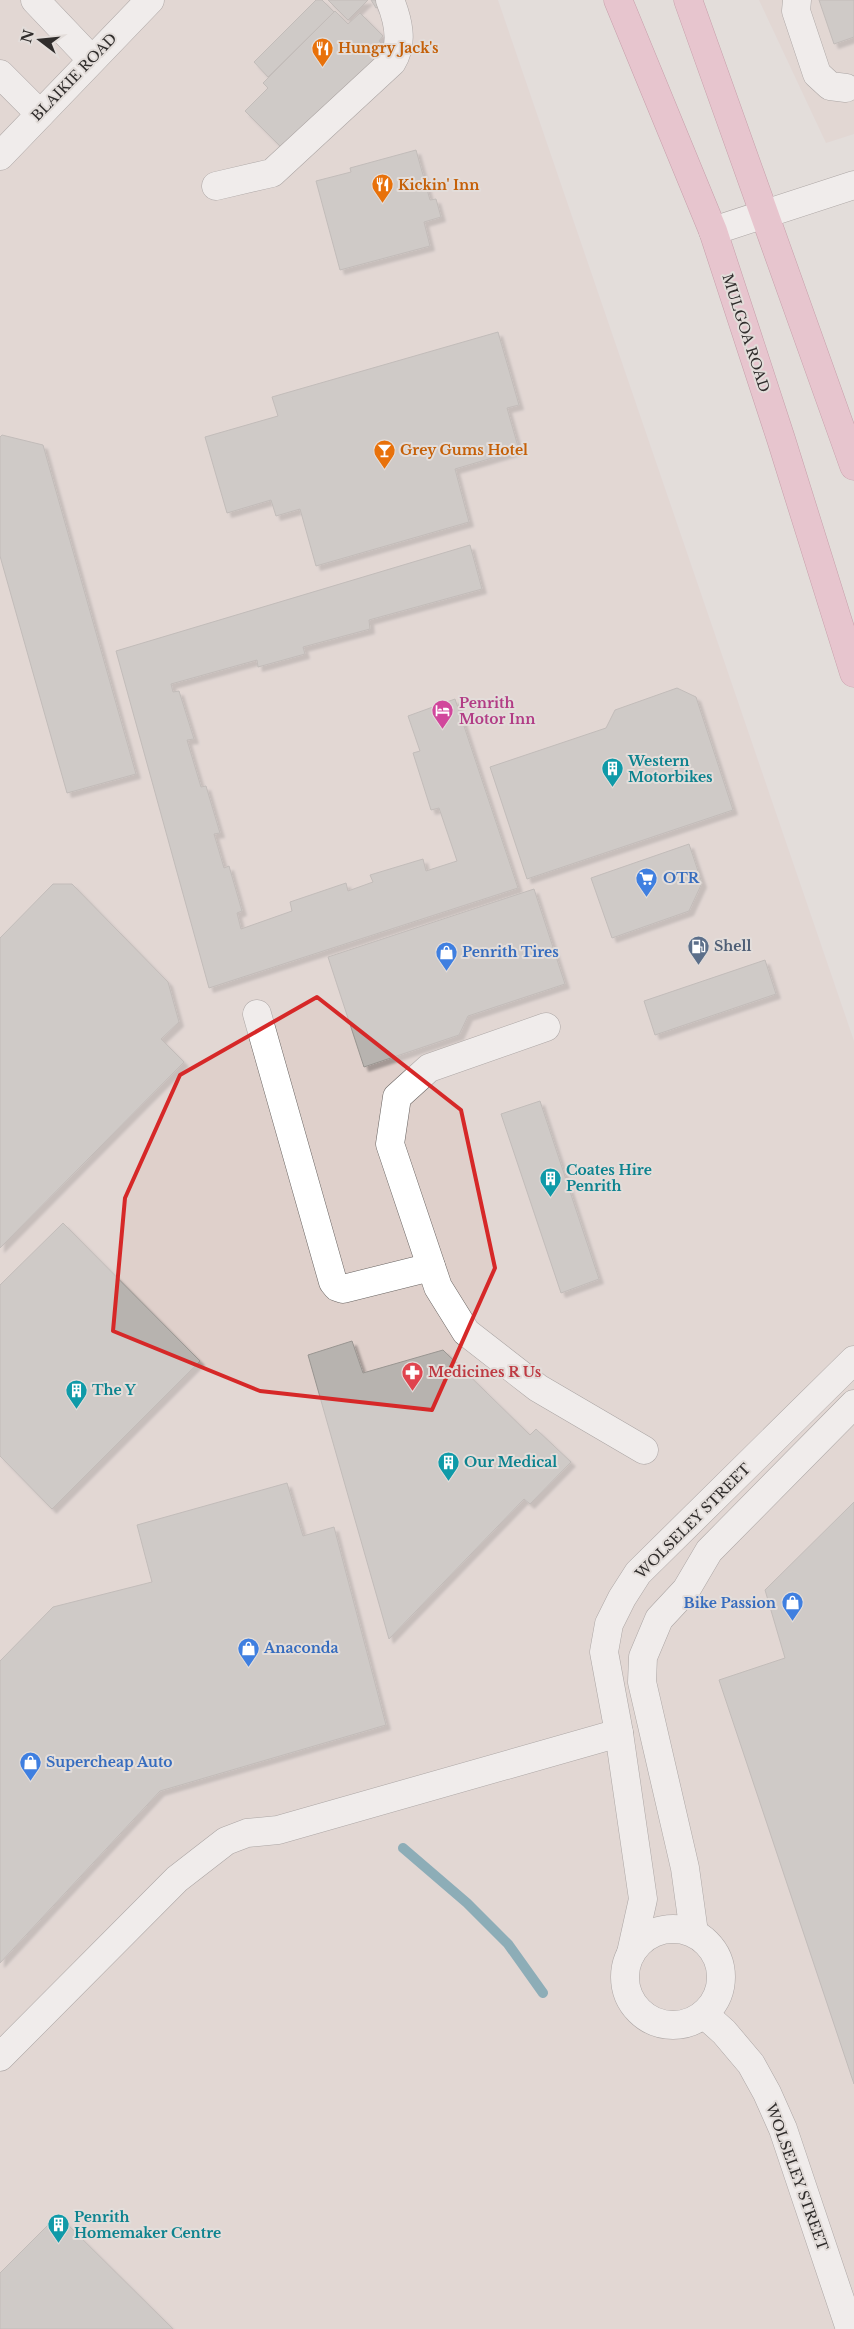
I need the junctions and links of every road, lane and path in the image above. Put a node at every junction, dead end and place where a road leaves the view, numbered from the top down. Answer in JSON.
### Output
{"nodes":[{"id":1,"x":150,"y":0,"type":"edge"},
{"id":2,"x":390,"y":0,"type":"edge"},
{"id":3,"x":618,"y":0,"type":"edge"},
{"id":4,"x":688,"y":0,"type":"edge"},
{"id":5,"x":797,"y":0,"type":"edge"},
{"id":6,"x":35,"y":1,"type":"edge"},
{"id":7,"x":91,"y":59,"type":"junction"},
{"id":8,"x":0,"y":74,"type":"edge"},
{"id":9,"x":846,"y":88,"type":"dead end"},
{"id":10,"x":40,"y":114,"type":"junction"},
{"id":11,"x":0,"y":156,"type":"edge"},
{"id":12,"x":854,"y":185,"type":"edge"},
{"id":13,"x":216,"y":186,"type":"dead end"},
{"id":14,"x":764,"y":213,"type":"junction"},
{"id":15,"x":712,"y":231,"type":"junction"},
{"id":16,"x":854,"y":466,"type":"edge"},
{"id":17,"x":854,"y":673,"type":"edge"},
{"id":18,"x":257,"y":1014,"type":"dead end"},
{"id":19,"x":546,"y":1027,"type":"dead end"},
{"id":20,"x":431,"y":1267,"type":"junction"},
{"id":21,"x":854,"y":1360,"type":"edge"},
{"id":22,"x":854,"y":1404,"type":"edge"},
{"id":23,"x":644,"y":1450,"type":"dead end"},
{"id":24,"x":619,"y":1733,"type":"junction"},
{"id":25,"x":694,"y":1932,"type":"junction"},
{"id":26,"x":631,"y":1952,"type":"junction"},
{"id":27,"x":705,"y":2014,"type":"junction"},
{"id":28,"x":0,"y":2057,"type":"edge"},
{"id":29,"x":850,"y":2319,"type":"edge"}],
"edges":[{"from":1,"to":7,"type":"street","name":"BLAIKIE ROAD"},
{"from":2,"to":13,"type":"street"},
{"from":3,"to":15,"type":"main road","name":"MULGOA ROAD"},
{"from":4,"to":14,"type":"main road"},
{"from":5,"to":9,"type":"street"},
{"from":6,"to":7,"type":"street"},
{"from":7,"to":10,"type":"street","name":"BLAIKIE ROAD"},
{"from":8,"to":10,"type":"street"},
{"from":10,"to":11,"type":"street","name":"BLAIKIE ROAD"},
{"from":12,"to":14,"type":"street"},
{"from":14,"to":15,"type":"street"},
{"from":14,"to":16,"type":"main road"},
{"from":15,"to":17,"type":"main road","name":"MULGOA ROAD"},
{"from":18,"to":20,"type":"street"},
{"from":19,"to":20,"type":"street"},
{"from":20,"to":23,"type":"street"},
{"from":21,"to":24,"type":"street","name":"WOLSELEY STREET"},
{"from":22,"to":25,"type":"street"},
{"from":24,"to":26,"type":"street","name":"WOLSELEY STREET"},
{"from":24,"to":28,"type":"street"},
{"from":25,"to":26,"type":"street"},
{"from":25,"to":27,"type":"street"},
{"from":26,"to":27,"type":"street"},
{"from":27,"to":29,"type":"street","name":"WOLSELEY STREET"}]}
